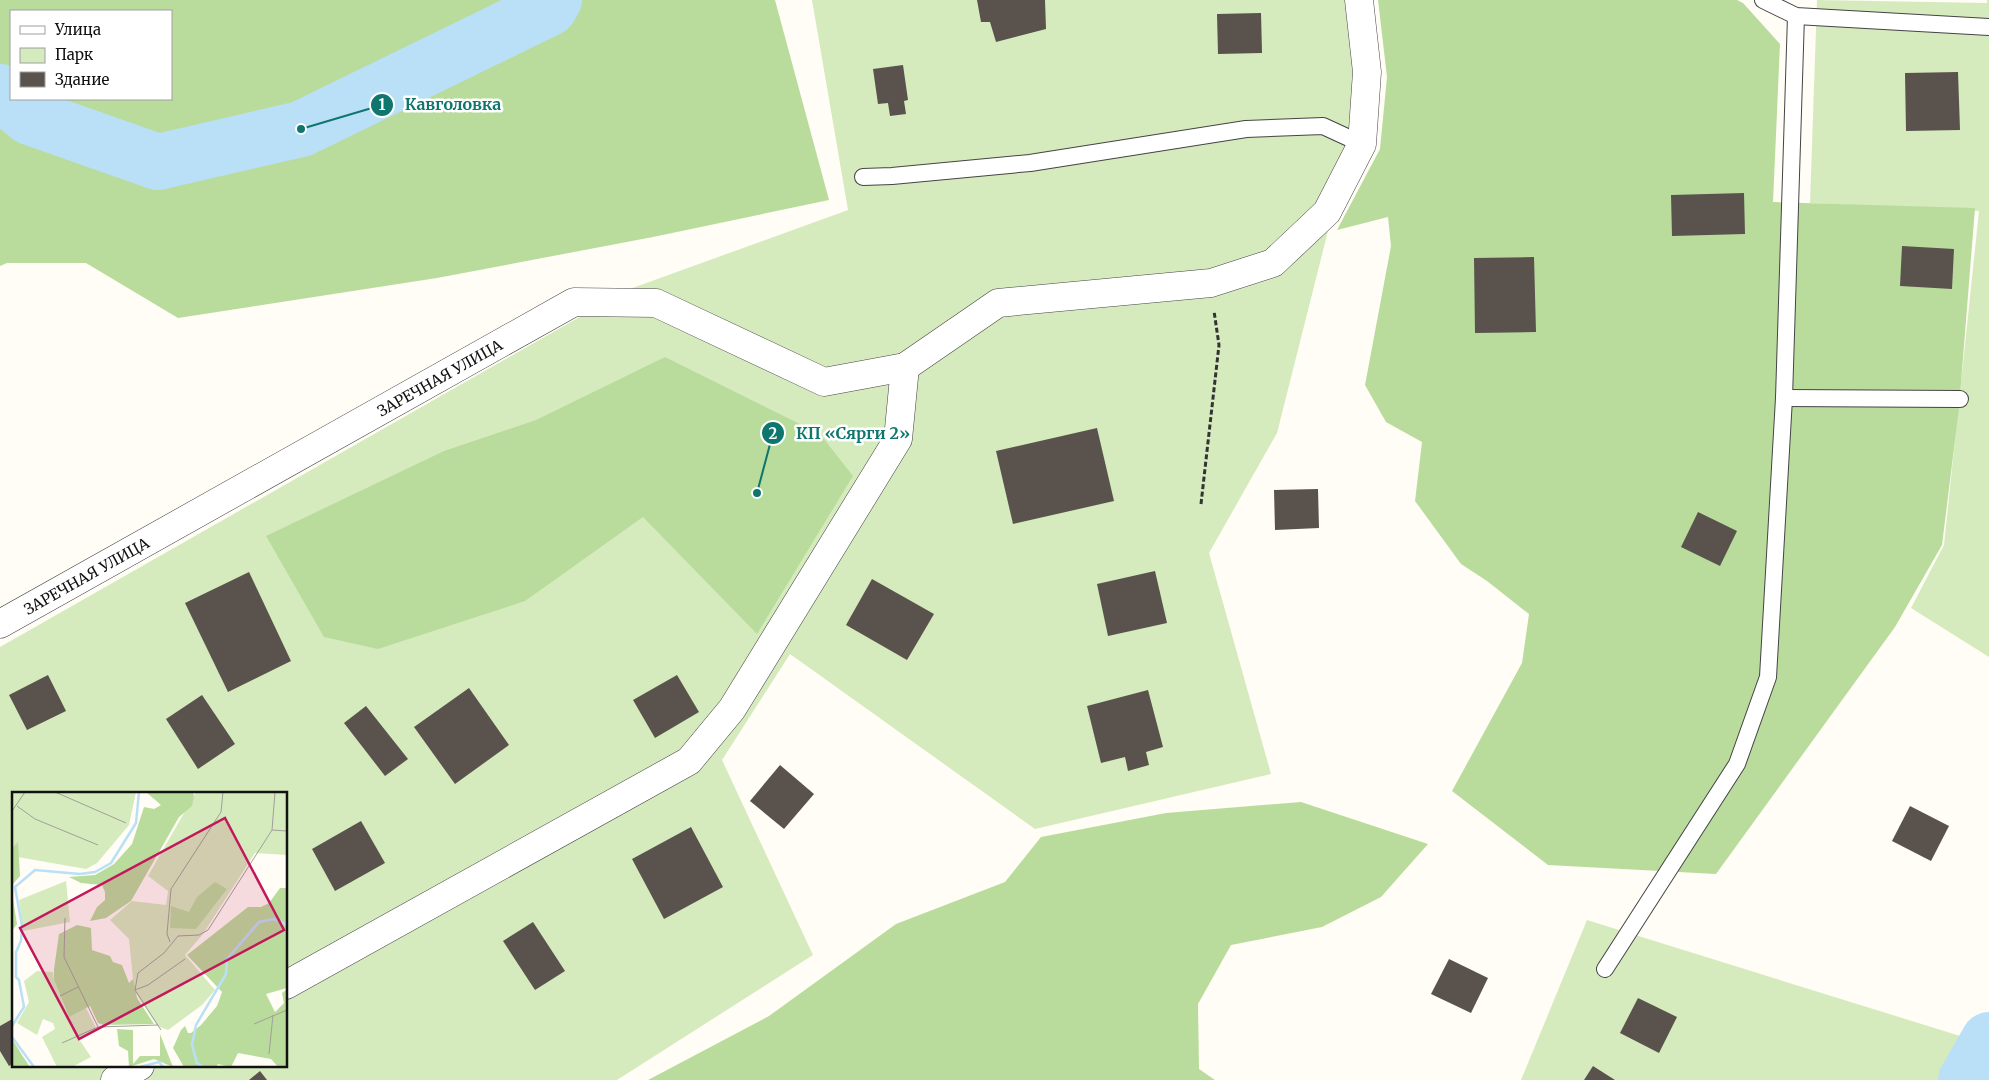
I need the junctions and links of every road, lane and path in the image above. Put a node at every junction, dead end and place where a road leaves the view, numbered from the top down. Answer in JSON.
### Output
{"nodes":[{"id":1,"x":1359,"y":0,"type":"edge"},
{"id":2,"x":1763,"y":0,"type":"edge"},
{"id":3,"x":1796,"y":16,"type":"junction"},
{"id":4,"x":1989,"y":28,"type":"edge"},
{"id":5,"x":1362,"y":144,"type":"junction"},
{"id":6,"x":863,"y":177,"type":"dead end"},
{"id":7,"x":1211,"y":283,"type":"junction"},
{"id":8,"x":905,"y":367,"type":"junction"},
{"id":9,"x":1784,"y":398,"type":"junction"},
{"id":10,"x":1960,"y":399,"type":"dead end"},
{"id":11,"x":1201,"y":504,"type":"dead end"},
{"id":12,"x":0,"y":624,"type":"edge"},
{"id":13,"x":1605,"y":969,"type":"dead end"},
{"id":14,"x":288,"y":984,"type":"edge"},
{"id":15,"x":136,"y":1068,"type":"edge"},
{"id":16,"x":115,"y":1080,"type":"edge"}],
"edges":[{"from":1,"to":5,"type":"street"},
{"from":2,"to":3,"type":"lane"},
{"from":3,"to":4,"type":"lane"},
{"from":3,"to":9,"type":"lane"},
{"from":5,"to":6,"type":"lane"},
{"from":5,"to":7,"type":"street"},
{"from":7,"to":8,"type":"street"},
{"from":7,"to":11,"type":"path"},
{"from":8,"to":12,"type":"street","name":"ЗАРЕЧНАЯ УЛИЦА"},
{"from":8,"to":14,"type":"street"},
{"from":9,"to":10,"type":"lane"},
{"from":9,"to":13,"type":"lane"},
{"from":15,"to":16,"type":"street"}]}
